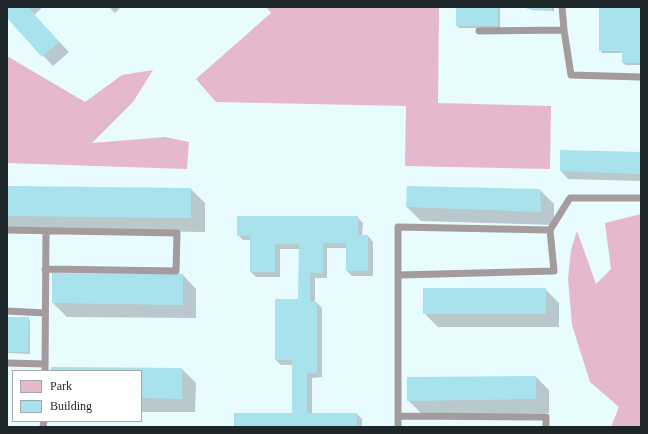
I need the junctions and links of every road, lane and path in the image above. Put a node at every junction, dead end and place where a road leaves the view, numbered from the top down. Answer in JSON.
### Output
{"nodes":[{"id":1,"x":562,"y":7,"type":"edge"},
{"id":2,"x":564,"y":30,"type":"junction"},
{"id":3,"x":479,"y":31,"type":"dead end"},
{"id":4,"x":641,"y":77,"type":"edge"},
{"id":5,"x":641,"y":198,"type":"edge"},
{"id":6,"x":7,"y":230,"type":"edge"},
{"id":7,"x":550,"y":230,"type":"junction"},
{"id":8,"x":46,"y":231,"type":"junction"},
{"id":9,"x":45,"y":269,"type":"junction"},
{"id":10,"x":399,"y":275,"type":"junction"},
{"id":11,"x":7,"y":311,"type":"edge"},
{"id":12,"x":45,"y":313,"type":"junction"},
{"id":13,"x":7,"y":363,"type":"edge"},
{"id":14,"x":45,"y":368,"type":"edge"},
{"id":15,"x":398,"y":416,"type":"junction"},
{"id":16,"x":398,"y":427,"type":"edge"},
{"id":17,"x":546,"y":427,"type":"edge"}],
"edges":[{"from":1,"to":2,"type":"lane"},
{"from":2,"to":3,"type":"lane"},
{"from":2,"to":4,"type":"lane"},
{"from":5,"to":7,"type":"lane"},
{"from":6,"to":8,"type":"lane"},
{"from":7,"to":10,"type":"lane"},
{"from":7,"to":10,"type":"lane"},
{"from":8,"to":9,"type":"lane"},
{"from":8,"to":9,"type":"lane"},
{"from":9,"to":12,"type":"lane"},
{"from":10,"to":15,"type":"lane"},
{"from":11,"to":12,"type":"lane"},
{"from":12,"to":14,"type":"lane"},
{"from":13,"to":14,"type":"lane"},
{"from":15,"to":16,"type":"lane"},
{"from":15,"to":17,"type":"lane"}]}
